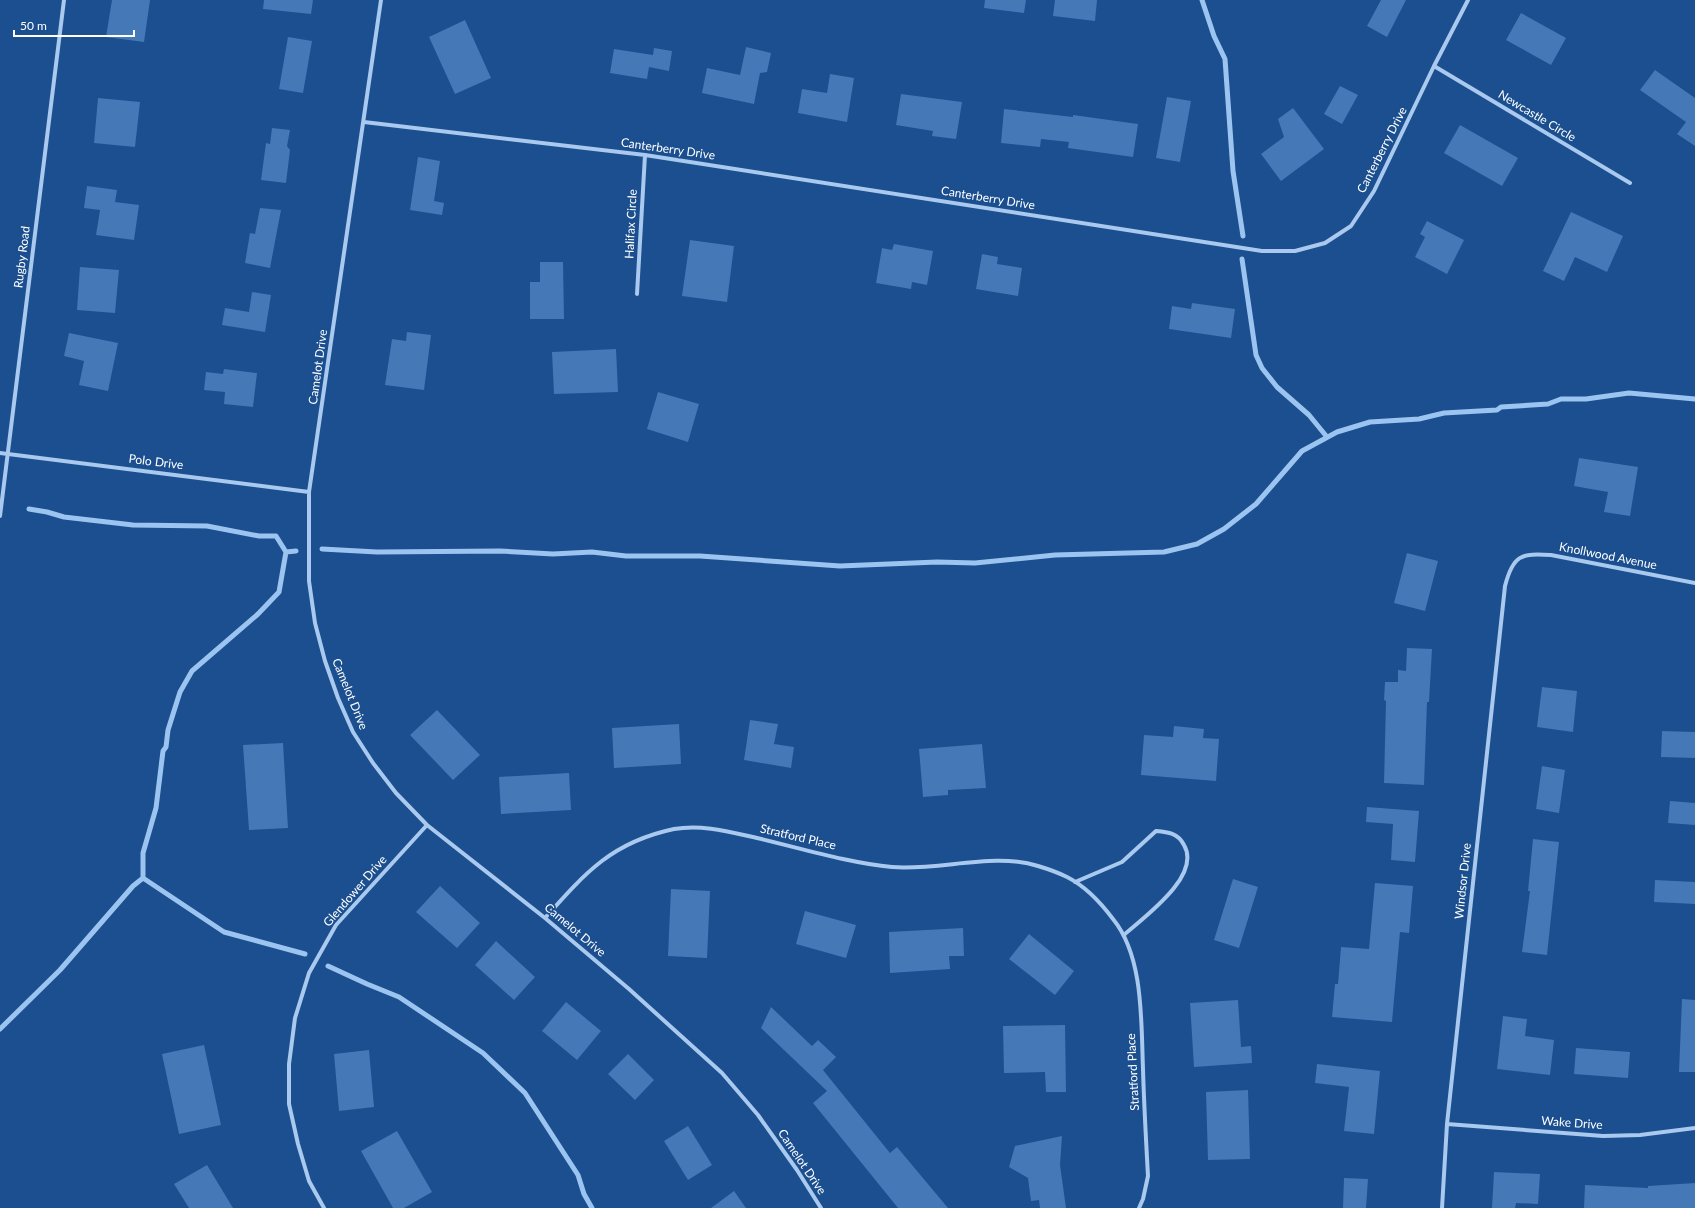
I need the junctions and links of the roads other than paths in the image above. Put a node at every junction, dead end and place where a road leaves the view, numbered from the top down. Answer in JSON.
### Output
{"nodes":[{"id":1,"x":64,"y":0,"type":"edge"},
{"id":2,"x":381,"y":0,"type":"edge"},
{"id":3,"x":1468,"y":0,"type":"edge"},
{"id":4,"x":1434,"y":66,"type":"junction"},
{"id":5,"x":364,"y":122,"type":"junction"},
{"id":6,"x":645,"y":155,"type":"junction"},
{"id":7,"x":1630,"y":183,"type":"dead end"},
{"id":8,"x":637,"y":294,"type":"dead end"},
{"id":9,"x":0,"y":452,"type":"edge"},
{"id":10,"x":8,"y":454,"type":"junction"},
{"id":11,"x":309,"y":492,"type":"junction"},
{"id":12,"x":0,"y":516,"type":"edge"},
{"id":13,"x":1517,"y":559,"type":"joint"},
{"id":14,"x":1695,"y":583,"type":"edge"},
{"id":15,"x":427,"y":825,"type":"junction"},
{"id":16,"x":1075,"y":882,"type":"junction"},
{"id":17,"x":545,"y":918,"type":"junction"},
{"id":18,"x":1124,"y":935,"type":"junction"},
{"id":19,"x":1447,"y":1124,"type":"junction"},
{"id":20,"x":1695,"y":1128,"type":"edge"},
{"id":21,"x":324,"y":1208,"type":"edge"},
{"id":22,"x":821,"y":1208,"type":"edge"},
{"id":23,"x":1139,"y":1208,"type":"edge"},
{"id":24,"x":1442,"y":1208,"type":"edge"}],
"edges":[{"from":1,"to":10,"type":"street","name":"Rugby Road"},
{"from":2,"to":5,"type":"street","name":"Camelot Drive"},
{"from":3,"to":4,"type":"street","name":"Canterberry Drive"},
{"from":4,"to":6,"type":"street","name":"Canterberry Drive"},
{"from":4,"to":7,"type":"street","name":"Newcastle Circle"},
{"from":5,"to":6,"type":"street","name":"Canterberry Drive"},
{"from":5,"to":11,"type":"street","name":"Camelot Drive"},
{"from":6,"to":8,"type":"street","name":"Halifax Circle"},
{"from":9,"to":10,"type":"street","name":"Polo Drive"},
{"from":10,"to":11,"type":"street","name":"Polo Drive"},
{"from":10,"to":12,"type":"street","name":"Rugby Road"},
{"from":11,"to":15,"type":"street","name":"Camelot Drive"},
{"from":13,"to":14,"type":"street","name":"Knollwood Avenue"},
{"from":13,"to":19,"type":"street","name":"Windsor Drive"},
{"from":15,"to":17,"type":"street","name":"Camelot Drive"},
{"from":15,"to":21,"type":"street","name":"Glendower Drive"},
{"from":16,"to":17,"type":"street","name":"Stratford Place"},
{"from":16,"to":18,"type":"street","name":"Stratford Place"},
{"from":16,"to":18,"type":"street"},
{"from":17,"to":22,"type":"street","name":"Camelot Drive"},
{"from":18,"to":23,"type":"street","name":"Stratford Place"},
{"from":19,"to":20,"type":"street","name":"Wake Drive"},
{"from":19,"to":24,"type":"street","name":"Windsor Drive"}]}
